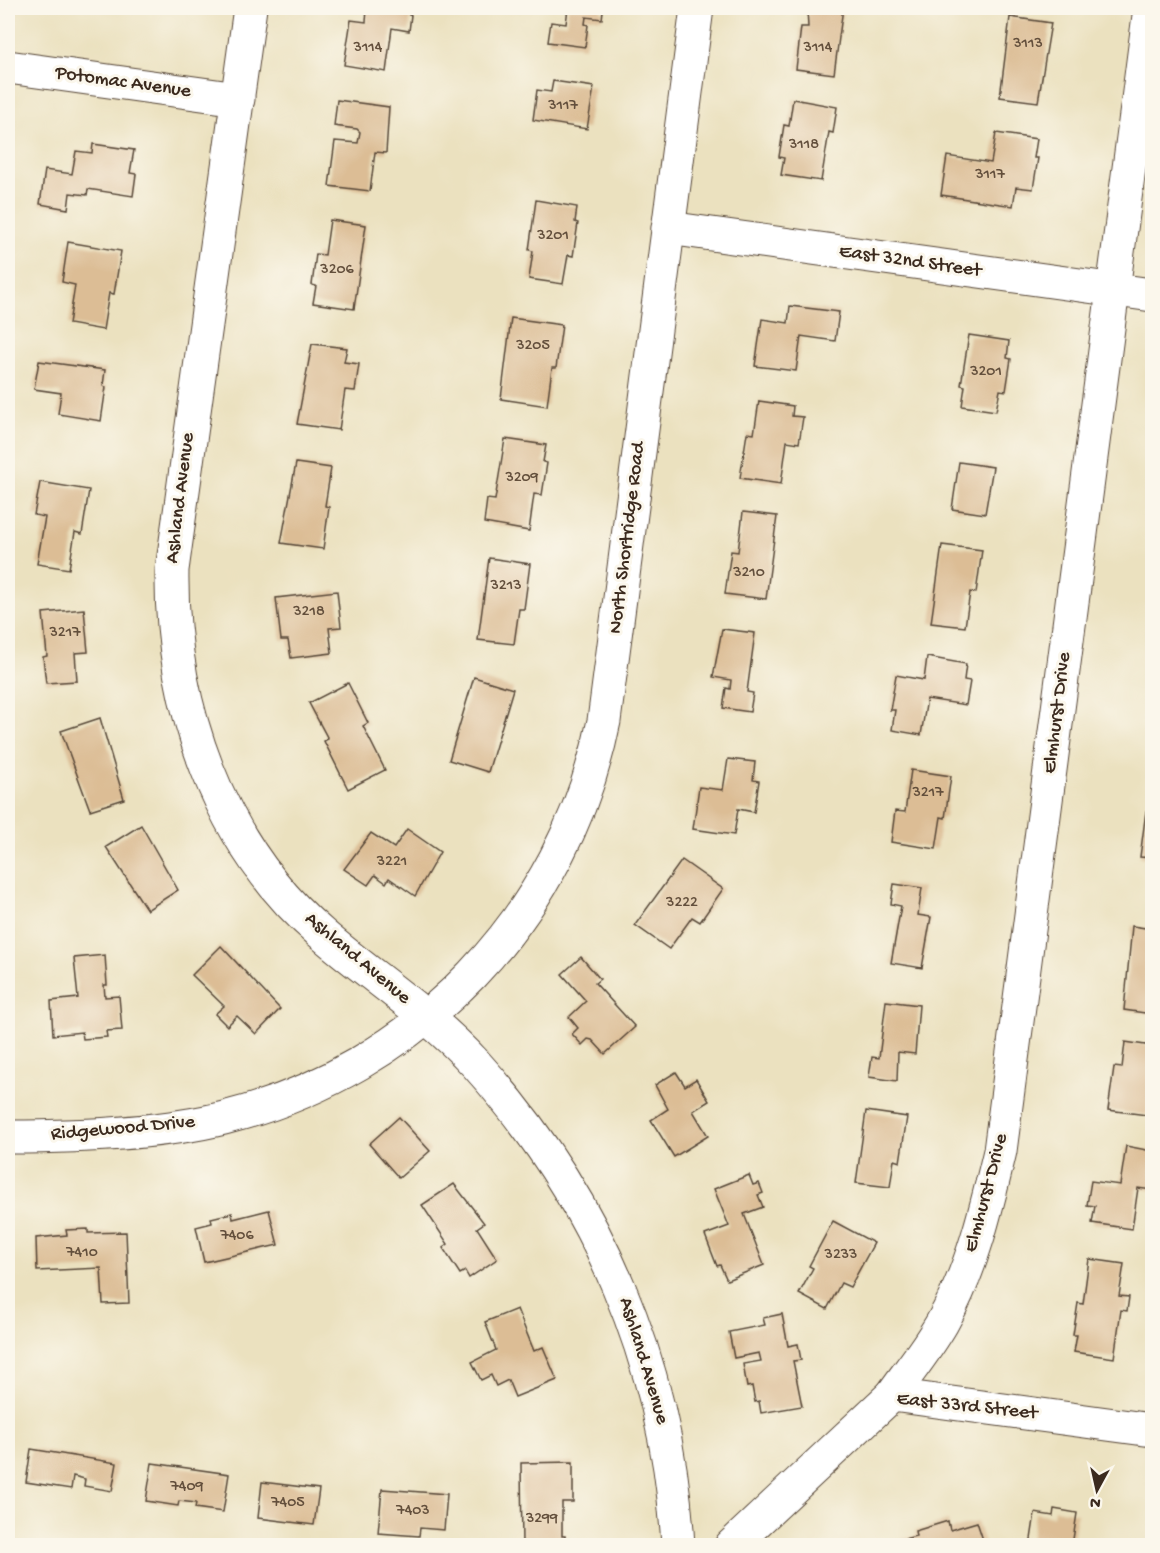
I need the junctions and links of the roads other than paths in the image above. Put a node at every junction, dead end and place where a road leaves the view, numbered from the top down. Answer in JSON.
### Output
{"nodes":[{"id":1,"x":250,"y":8,"type":"edge"},
{"id":2,"x":697,"y":8,"type":"edge"},
{"id":3,"x":1150,"y":8,"type":"edge"},
{"id":4,"x":8,"y":67,"type":"edge"},
{"id":5,"x":238,"y":99,"type":"junction"},
{"id":6,"x":668,"y":228,"type":"junction"},
{"id":7,"x":1113,"y":290,"type":"junction"},
{"id":8,"x":1152,"y":296,"type":"edge"},
{"id":9,"x":428,"y":1016,"type":"junction"},
{"id":10,"x":8,"y":1137,"type":"edge"},
{"id":11,"x":892,"y":1395,"type":"junction"},
{"id":12,"x":1152,"y":1430,"type":"edge"},
{"id":13,"x":678,"y":1545,"type":"edge"},
{"id":14,"x":731,"y":1545,"type":"edge"}],
"edges":[{"from":1,"to":5,"type":"street","name":"Ashland Avenue"},
{"from":2,"to":6,"type":"street","name":"North Shortridge Road"},
{"from":3,"to":7,"type":"street","name":"Elmhurst Drive"},
{"from":4,"to":5,"type":"street","name":"Potomac Avenue"},
{"from":5,"to":9,"type":"street","name":"Ashland Avenue"},
{"from":6,"to":7,"type":"street","name":"East 32nd Street"},
{"from":6,"to":9,"type":"street","name":"North Shortridge Road"},
{"from":7,"to":8,"type":"street","name":"East 32nd Street"},
{"from":7,"to":11,"type":"street","name":"Elmhurst Drive"},
{"from":9,"to":10,"type":"street","name":"Ridgewood Drive"},
{"from":9,"to":13,"type":"street","name":"Ashland Avenue"},
{"from":11,"to":12,"type":"street","name":"East 33rd Street"},
{"from":11,"to":14,"type":"street","name":"East 33rd Street"}]}
